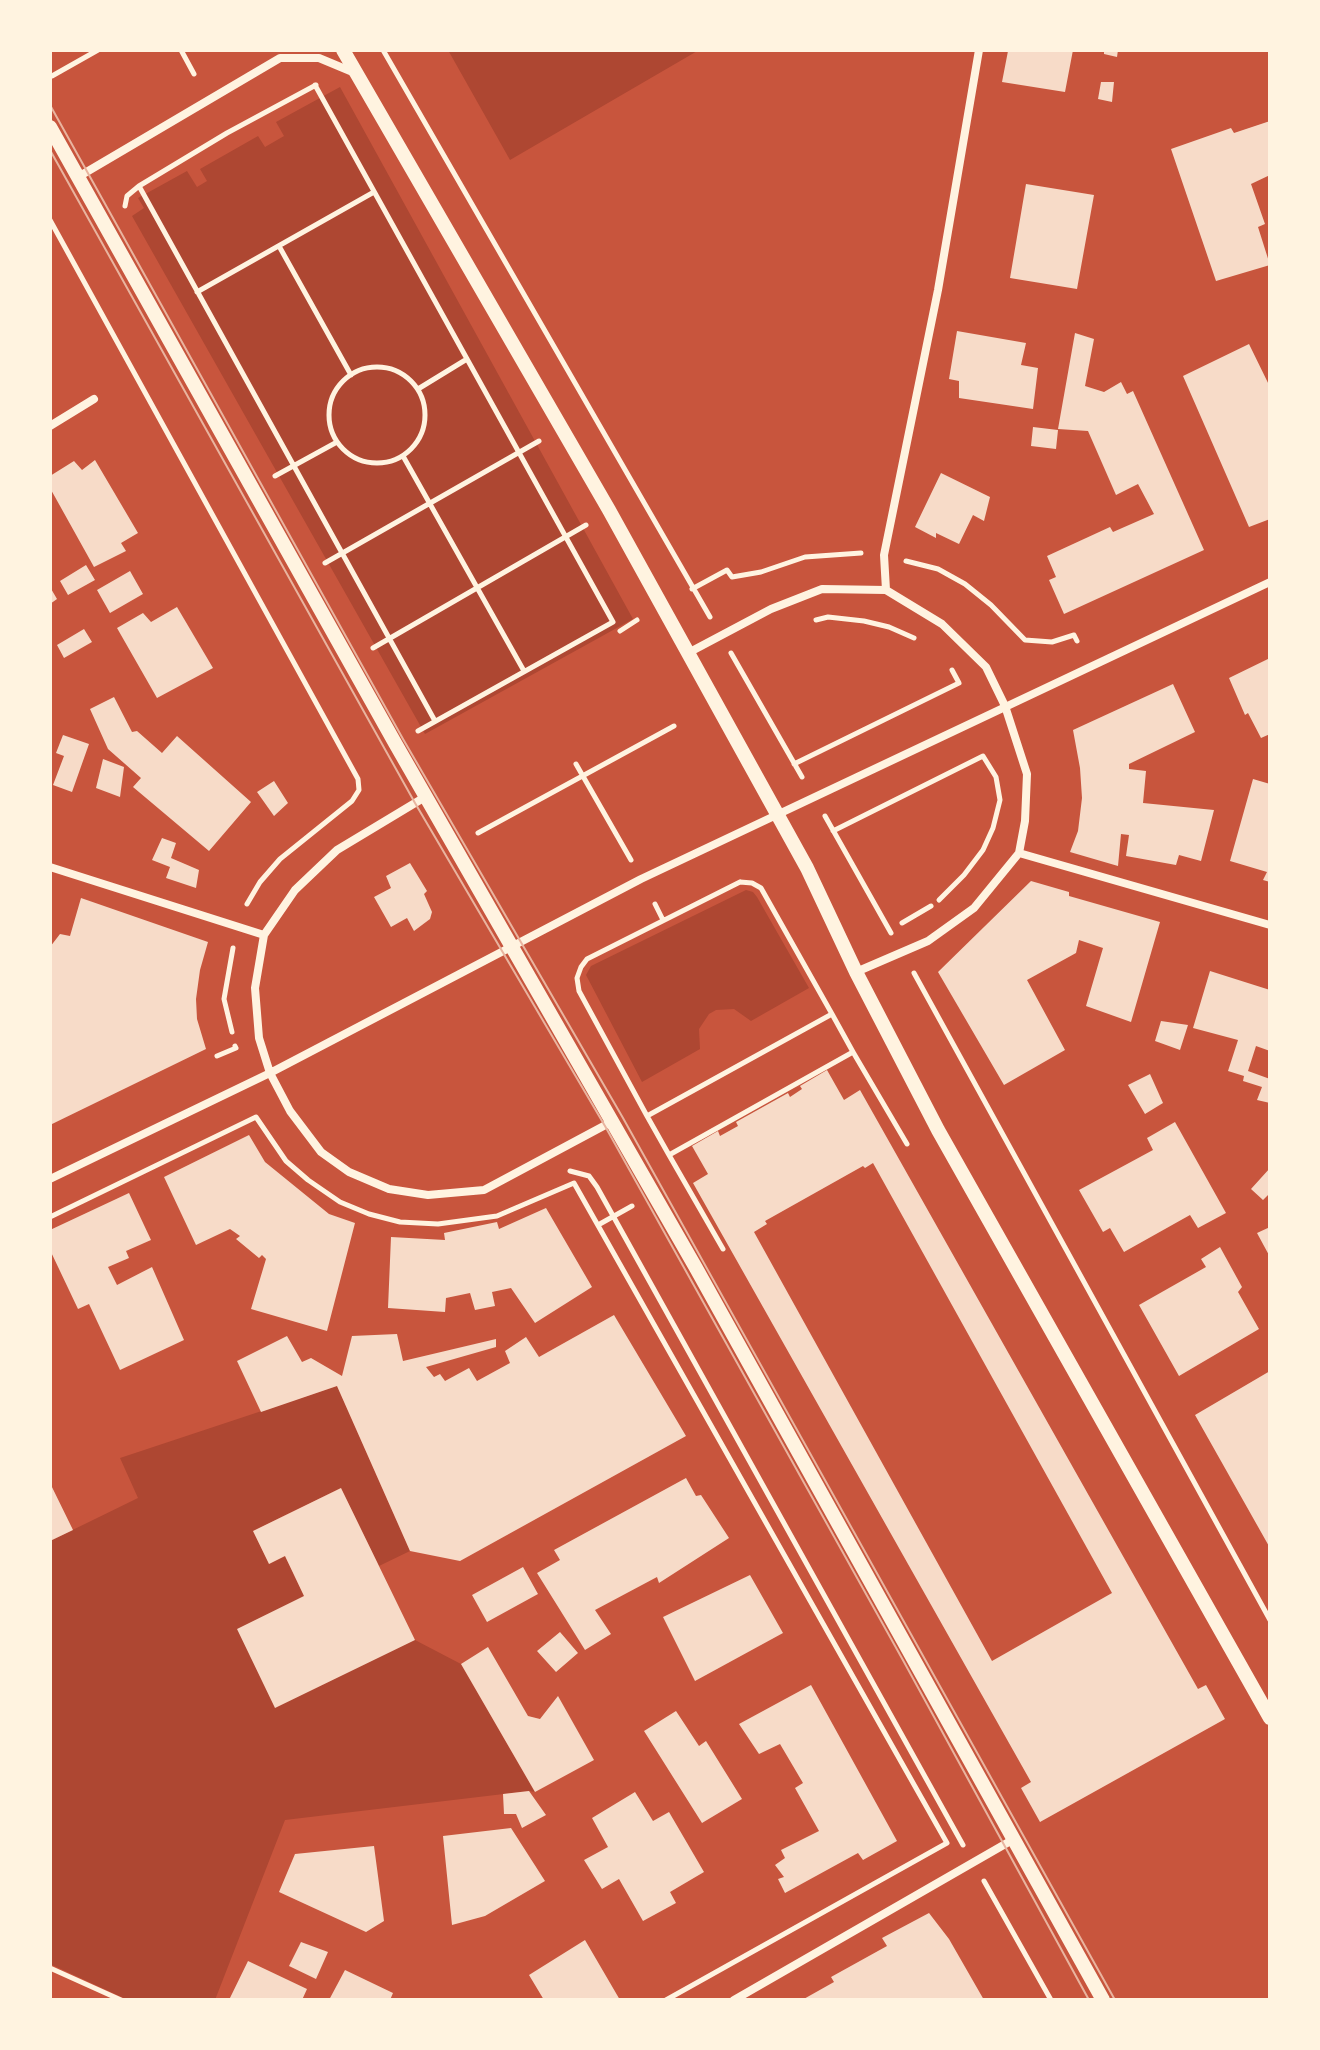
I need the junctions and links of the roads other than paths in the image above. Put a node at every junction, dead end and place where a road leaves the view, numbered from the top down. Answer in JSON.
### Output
{"nodes":[{"id":1,"x":343,"y":50,"type":"edge"},
{"id":2,"x":979,"y":50,"type":"edge"},
{"id":3,"x":283,"y":54,"type":"edge"},
{"id":4,"x":356,"y":74,"type":"junction"},
{"id":5,"x":50,"y":127,"type":"edge"},
{"id":6,"x":78,"y":177,"type":"junction"},
{"id":7,"x":94,"y":399,"type":"dead end"},
{"id":8,"x":50,"y":426,"type":"edge"},
{"id":9,"x":1270,"y":582,"type":"edge"},
{"id":10,"x":886,"y":590,"type":"junction"},
{"id":11,"x":688,"y":653,"type":"junction"},
{"id":12,"x":1005,"y":706,"type":"junction"},
{"id":13,"x":425,"y":797,"type":"junction"},
{"id":14,"x":776,"y":815,"type":"junction"},
{"id":15,"x":1019,"y":853,"type":"junction"},
{"id":16,"x":50,"y":867,"type":"edge"},
{"id":17,"x":1270,"y":925,"type":"edge"},
{"id":18,"x":264,"y":935,"type":"junction"},
{"id":19,"x":510,"y":947,"type":"junction"},
{"id":20,"x":856,"y":972,"type":"junction"},
{"id":21,"x":270,"y":1073,"type":"junction"},
{"id":22,"x":613,"y":1121,"type":"junction"},
{"id":23,"x":50,"y":1179,"type":"edge"},
{"id":24,"x":1270,"y":1718,"type":"edge"},
{"id":25,"x":1014,"y":1839,"type":"junction"},
{"id":26,"x":734,"y":2000,"type":"edge"},
{"id":27,"x":1103,"y":2000,"type":"edge"}],
"edges":[{"from":1,"to":4,"type":"street"},
{"from":2,"to":10,"type":"street"},
{"from":3,"to":4,"type":"street"},
{"from":3,"to":6,"type":"street"},
{"from":4,"to":11,"type":"street"},
{"from":5,"to":6,"type":"street"},
{"from":6,"to":13,"type":"street"},
{"from":7,"to":8,"type":"street"},
{"from":9,"to":12,"type":"street"},
{"from":10,"to":11,"type":"street"},
{"from":10,"to":12,"type":"street"},
{"from":11,"to":14,"type":"street"},
{"from":12,"to":14,"type":"street"},
{"from":12,"to":15,"type":"street"},
{"from":13,"to":18,"type":"street"},
{"from":13,"to":19,"type":"street"},
{"from":14,"to":19,"type":"street"},
{"from":14,"to":20,"type":"street"},
{"from":15,"to":17,"type":"street"},
{"from":15,"to":20,"type":"street"},
{"from":16,"to":18,"type":"street"},
{"from":18,"to":21,"type":"street"},
{"from":19,"to":21,"type":"street"},
{"from":19,"to":22,"type":"street"},
{"from":20,"to":24,"type":"street"},
{"from":21,"to":22,"type":"street"},
{"from":21,"to":23,"type":"street"},
{"from":22,"to":25,"type":"street"},
{"from":25,"to":26,"type":"street"},
{"from":25,"to":27,"type":"street"}]}
